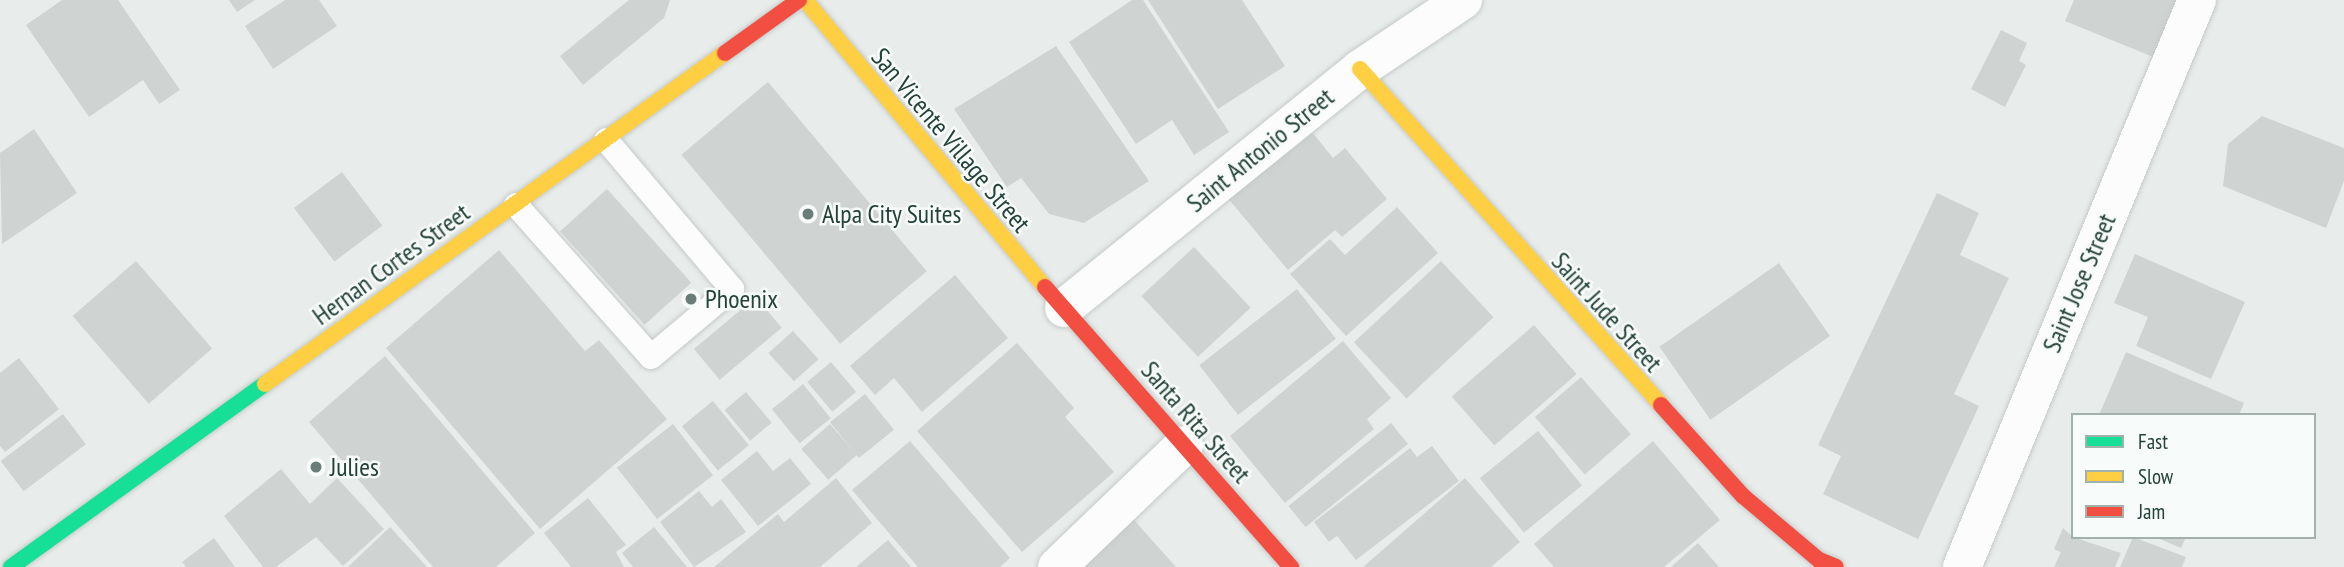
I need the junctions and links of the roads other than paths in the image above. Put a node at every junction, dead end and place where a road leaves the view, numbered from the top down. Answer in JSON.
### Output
{"nodes":[{"id":1,"x":799,"y":0,"type":"edge"},
{"id":2,"x":804,"y":0,"type":"edge"},
{"id":3,"x":1463,"y":0,"type":"edge"},
{"id":4,"x":2197,"y":0,"type":"edge"},
{"id":5,"x":1360,"y":69,"type":"junction"},
{"id":6,"x":606,"y":140,"type":"junction"},
{"id":7,"x":516,"y":205,"type":"junction"},
{"id":8,"x":1064,"y":308,"type":"junction"},
{"id":9,"x":1184,"y":445,"type":"junction"},
{"id":10,"x":11,"y":567,"type":"edge"},
{"id":11,"x":1057,"y":567,"type":"edge"},
{"id":12,"x":1291,"y":567,"type":"edge"},
{"id":13,"x":1836,"y":567,"type":"edge"},
{"id":14,"x":1962,"y":567,"type":"edge"}],
"edges":[{"from":1,"to":6,"type":"street","name":"Hernan Cortes Street"},
{"from":2,"to":8,"type":"street","name":"San Vicente Village Street"},
{"from":3,"to":5,"type":"street","name":"Saint Antonio Street"},
{"from":4,"to":14,"type":"street","name":"Saint Jose Street"},
{"from":5,"to":8,"type":"street","name":"Saint Antonio Street"},
{"from":5,"to":13,"type":"street","name":"Saint Jude Street"},
{"from":6,"to":7,"type":"street","name":"Hernan Cortes Street"},
{"from":6,"to":7,"type":"lane"},
{"from":7,"to":10,"type":"street","name":"Hernan Cortes Street"},
{"from":8,"to":9,"type":"street","name":"Santa Rita Street"},
{"from":9,"to":11,"type":"street"},
{"from":9,"to":12,"type":"street","name":"Santa Rita Street"}]}
